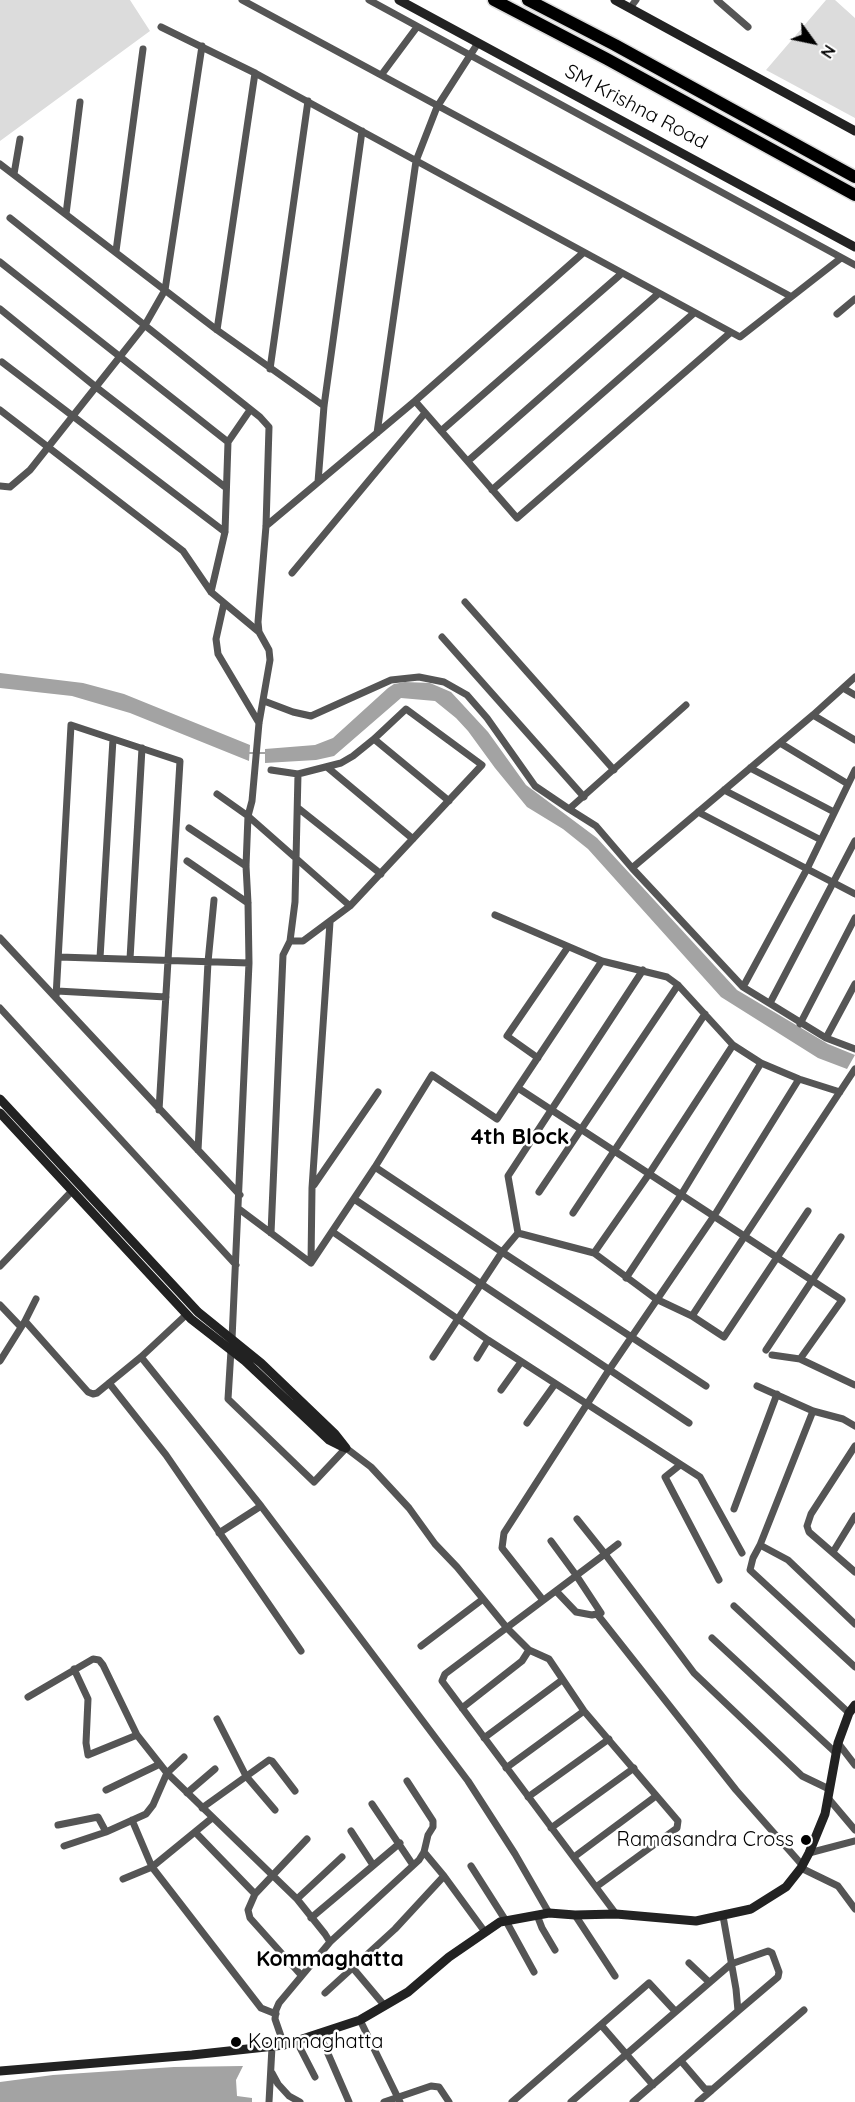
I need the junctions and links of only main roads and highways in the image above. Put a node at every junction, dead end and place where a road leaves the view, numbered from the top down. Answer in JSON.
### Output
{"nodes":[{"id":1,"x":494,"y":0,"type":"edge"},
{"id":2,"x":528,"y":0,"type":"edge"},
{"id":3,"x":855,"y":177,"type":"edge"},
{"id":4,"x":855,"y":195,"type":"edge"}],
"edges":[{"from":1,"to":4,"type":"highway","name":"SM Krishna Road"},
{"from":2,"to":3,"type":"highway"}]}
